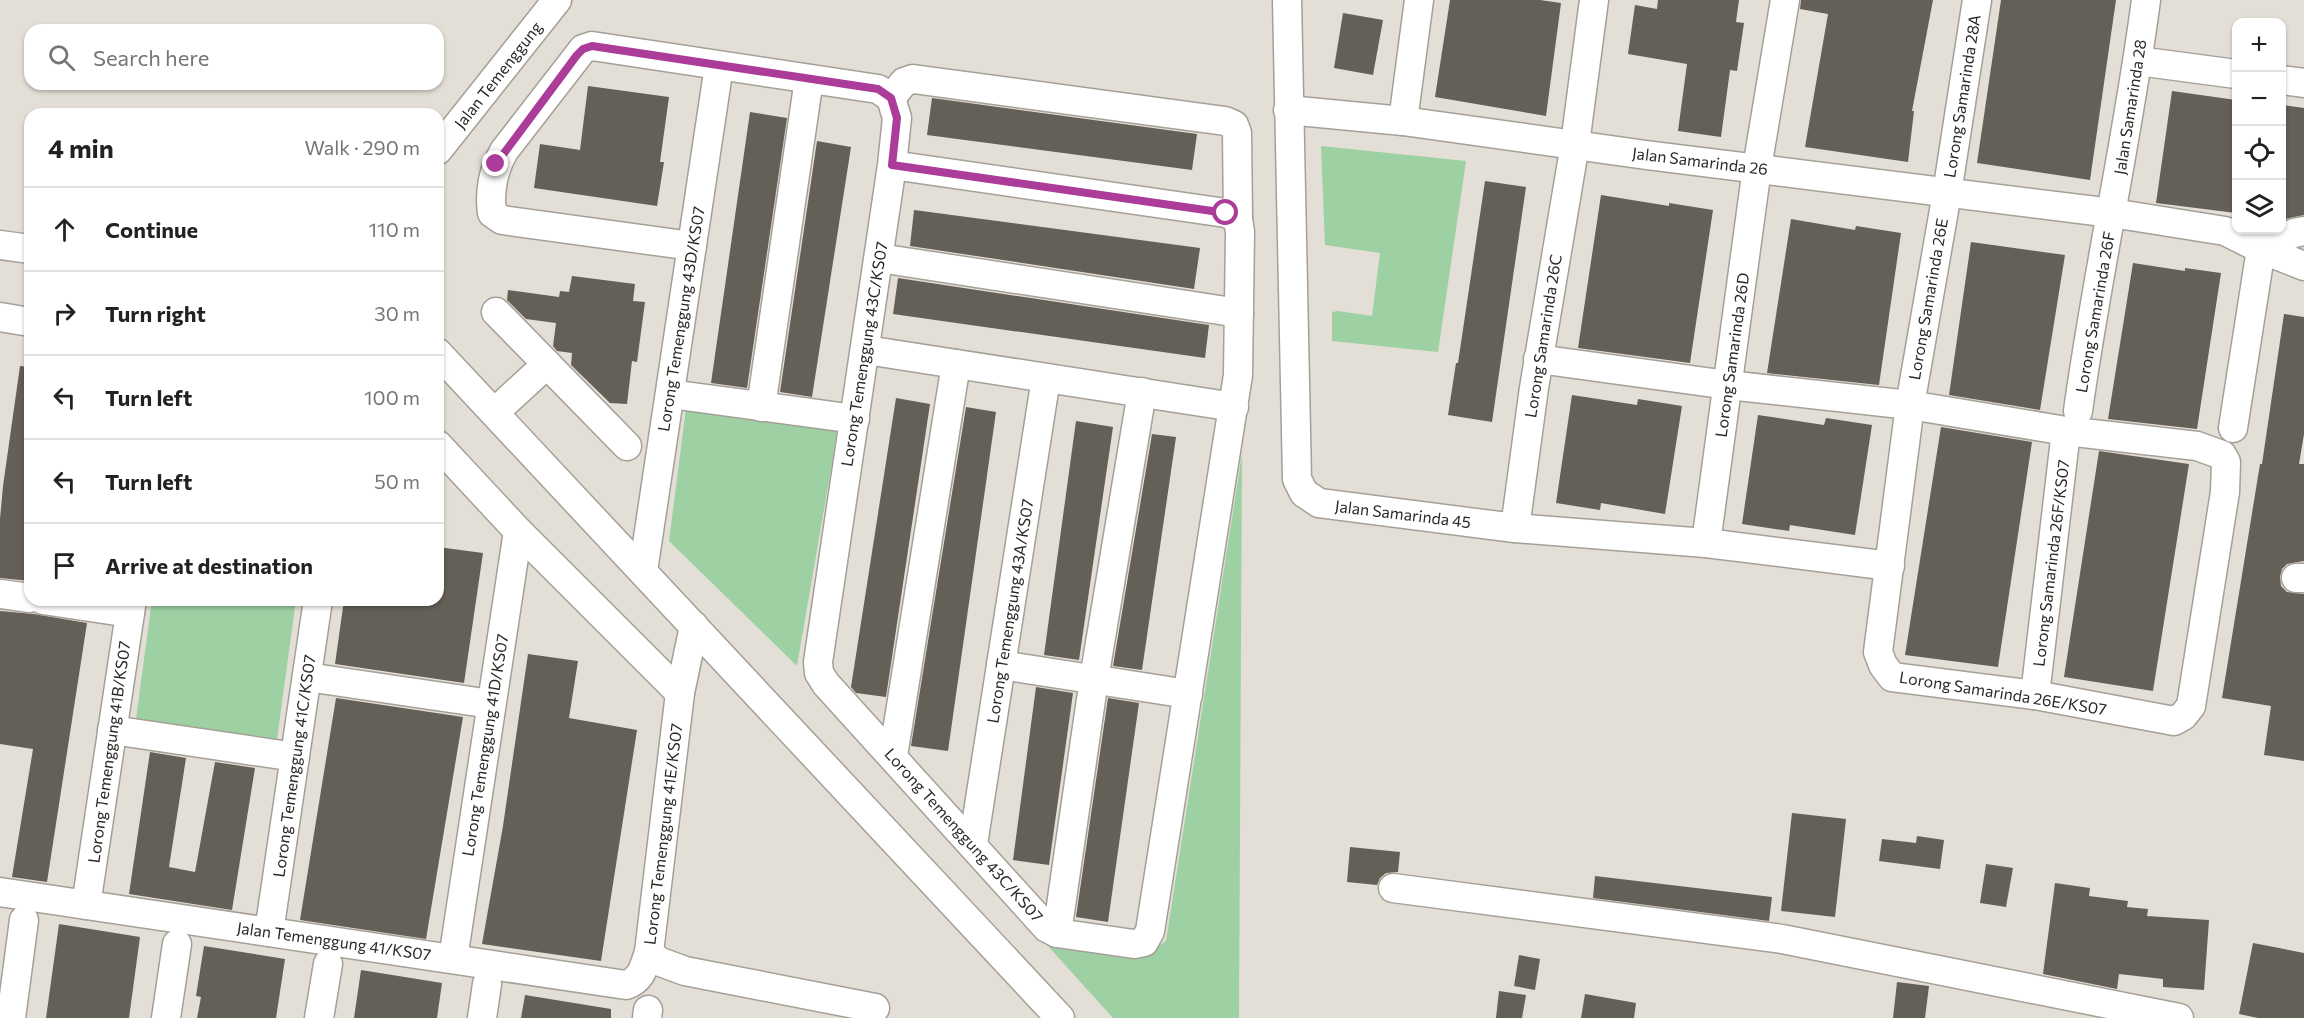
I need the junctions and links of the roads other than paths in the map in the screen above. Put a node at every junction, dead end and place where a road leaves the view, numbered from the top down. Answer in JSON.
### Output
{"nodes":[{"id":1,"x":557,"y":0,"type":"edge"},
{"id":2,"x":1287,"y":0,"type":"edge"},
{"id":3,"x":1419,"y":0,"type":"edge"},
{"id":4,"x":1594,"y":0,"type":"edge"},
{"id":5,"x":1785,"y":0,"type":"edge"},
{"id":6,"x":1977,"y":0,"type":"edge"},
{"id":7,"x":2146,"y":0,"type":"edge"},
{"id":8,"x":2138,"y":61,"type":"junction"},
{"id":9,"x":719,"y":66,"type":"junction"},
{"id":10,"x":2232,"y":73,"type":"edge"},
{"id":11,"x":809,"y":79,"type":"junction"},
{"id":12,"x":2286,"y":81,"type":"edge"},
{"id":13,"x":2304,"y":83,"type":"edge"},
{"id":14,"x":891,"y":98,"type":"junction"},
{"id":15,"x":1288,"y":110,"type":"junction"},
{"id":16,"x":1403,"y":121,"type":"junction"},
{"id":17,"x":444,"y":142,"type":"edge"},
{"id":18,"x":1575,"y":144,"type":"junction"},
{"id":19,"x":892,"y":165,"type":"junction"},
{"id":20,"x":1757,"y":168,"type":"junction"},
{"id":21,"x":1947,"y":193,"type":"junction"},
{"id":22,"x":2112,"y":213,"type":"junction"},
{"id":23,"x":1238,"y":219,"type":"junction"},
{"id":24,"x":2304,"y":231,"type":"edge"},
{"id":25,"x":0,"y":245,"type":"edge"},
{"id":26,"x":692,"y":246,"type":"junction"},
{"id":27,"x":24,"y":248,"type":"edge"},
{"id":28,"x":2261,"y":249,"type":"junction"},
{"id":29,"x":879,"y":258,"type":"junction"},
{"id":30,"x":2304,"y":266,"type":"edge"},
{"id":31,"x":496,"y":312,"type":"dead end"},
{"id":32,"x":1239,"y":313,"type":"junction"},
{"id":33,"x":0,"y":317,"type":"edge"},
{"id":34,"x":24,"y":321,"type":"edge"},
{"id":35,"x":866,"y":350,"type":"junction"},
{"id":36,"x":444,"y":359,"type":"edge"},
{"id":37,"x":1538,"y":359,"type":"junction"},
{"id":38,"x":547,"y":364,"type":"junction"},
{"id":39,"x":956,"y":364,"type":"junction"},
{"id":40,"x":1046,"y":378,"type":"junction"},
{"id":41,"x":1728,"y":385,"type":"junction"},
{"id":42,"x":1142,"y":392,"type":"junction"},
{"id":43,"x":670,"y":394,"type":"junction"},
{"id":44,"x":1910,"y":405,"type":"junction"},
{"id":45,"x":761,"y":407,"type":"junction"},
{"id":46,"x":1234,"y":407,"type":"junction"},
{"id":47,"x":495,"y":412,"type":"junction"},
{"id":48,"x":855,"y":419,"type":"junction"},
{"id":49,"x":2072,"y":421,"type":"junction"},
{"id":50,"x":2233,"y":428,"type":"dead end"},
{"id":51,"x":627,"y":446,"type":"dead end"},
{"id":52,"x":444,"y":451,"type":"edge"},
{"id":53,"x":1515,"y":528,"type":"junction"},
{"id":54,"x":518,"y":531,"type":"junction"},
{"id":55,"x":1706,"y":543,"type":"junction"},
{"id":56,"x":1890,"y":566,"type":"junction"},
{"id":57,"x":643,"y":571,"type":"junction"},
{"id":58,"x":0,"y":594,"type":"edge"},
{"id":59,"x":24,"y":597,"type":"edge"},
{"id":60,"x":131,"y":606,"type":"edge"},
{"id":61,"x":317,"y":606,"type":"edge"},
{"id":62,"x":694,"y":626,"type":"junction"},
{"id":63,"x":1001,"y":665,"type":"junction"},
{"id":64,"x":307,"y":677,"type":"junction"},
{"id":65,"x":1094,"y":679,"type":"junction"},
{"id":66,"x":680,"y":693,"type":"junction"},
{"id":67,"x":1188,"y":694,"type":"junction"},
{"id":68,"x":2035,"y":695,"type":"junction"},
{"id":69,"x":491,"y":705,"type":"junction"},
{"id":70,"x":112,"y":730,"type":"junction"},
{"id":71,"x":892,"y":756,"type":"junction"},
{"id":72,"x":295,"y":757,"type":"junction"},
{"id":73,"x":973,"y":844,"type":"junction"},
{"id":74,"x":1393,"y":888,"type":"dead end"},
{"id":75,"x":0,"y":892,"type":"edge"},
{"id":76,"x":86,"y":905,"type":"junction"},
{"id":77,"x":24,"y":920,"type":"dead end"},
{"id":78,"x":269,"y":932,"type":"junction"},
{"id":79,"x":1057,"y":933,"type":"junction"},
{"id":80,"x":177,"y":944,"type":"dead end"},
{"id":81,"x":649,"y":952,"type":"junction"},
{"id":82,"x":453,"y":959,"type":"junction"},
{"id":83,"x":328,"y":964,"type":"dead end"},
{"id":84,"x":487,"y":984,"type":"dead end"},
{"id":85,"x":875,"y":1008,"type":"dead end"},
{"id":86,"x":11,"y":1018,"type":"edge"},
{"id":87,"x":165,"y":1018,"type":"edge"},
{"id":88,"x":319,"y":1018,"type":"edge"},
{"id":89,"x":482,"y":1018,"type":"edge"},
{"id":90,"x":1060,"y":1018,"type":"edge"},
{"id":91,"x":2179,"y":1018,"type":"edge"}],
"edges":[{"from":1,"to":17,"type":"street","name":"Jalan Temenggung"},
{"from":2,"to":15,"type":"street","name":"Jalan Samarinda 45"},
{"from":3,"to":16,"type":"street"},
{"from":4,"to":18,"type":"street","name":"Lorong Samarinda 26C"},
{"from":5,"to":20,"type":"street","name":"Lorong Samarinda 26D"},
{"from":6,"to":21,"type":"street","name":"Lorong Samarinda 28A"},
{"from":7,"to":8,"type":"street","name":"Jalan Samarinda 28"},
{"from":8,"to":10,"type":"street"},
{"from":8,"to":22,"type":"street","name":"Jalan Samarinda 28"},
{"from":9,"to":11,"type":"street"},
{"from":9,"to":26,"type":"street","name":"Lorong Temenggung 43D/KS07"},
{"from":9,"to":26,"type":"street"},
{"from":11,"to":14,"type":"street"},
{"from":11,"to":45,"type":"street"},
{"from":12,"to":13,"type":"street"},
{"from":14,"to":19,"type":"street","name":"Lorong Temenggung 43C/KS07"},
{"from":14,"to":23,"type":"street","name":"Lorong Temenggung 43C/KS07"},
{"from":15,"to":16,"type":"street","name":"Jalan Samarinda 26"},
{"from":15,"to":53,"type":"street","name":"Jalan Samarinda 45"},
{"from":16,"to":18,"type":"street","name":"Jalan Samarinda 26"},
{"from":18,"to":20,"type":"street","name":"Jalan Samarinda 26"},
{"from":18,"to":37,"type":"street","name":"Lorong Samarinda 26C"},
{"from":19,"to":23,"type":"street"},
{"from":19,"to":29,"type":"street","name":"Lorong Temenggung 43C/KS07"},
{"from":20,"to":21,"type":"street","name":"Jalan Samarinda 26"},
{"from":20,"to":41,"type":"street","name":"Lorong Samarinda 26D"},
{"from":21,"to":22,"type":"street","name":"Jalan Samarinda 26"},
{"from":21,"to":44,"type":"street","name":"Lorong Samarinda 26E"},
{"from":22,"to":28,"type":"street","name":"Jalan Samarinda 26"},
{"from":22,"to":49,"type":"street","name":"Lorong Samarinda 26F"},
{"from":23,"to":32,"type":"street","name":"Lorong Temenggung 43C/KS07"},
{"from":24,"to":28,"type":"street"},
{"from":25,"to":27,"type":"street"},
{"from":26,"to":43,"type":"street","name":"Lorong Temenggung 43D/KS07"},
{"from":28,"to":30,"type":"street","name":"Jalan Samarinda 26"},
{"from":28,"to":50,"type":"street"},
{"from":29,"to":32,"type":"street"},
{"from":29,"to":35,"type":"street","name":"Lorong Temenggung 43C/KS07"},
{"from":31,"to":38,"type":"street"},
{"from":32,"to":46,"type":"street","name":"Lorong Temenggung 43C/KS07"},
{"from":33,"to":34,"type":"street"},
{"from":35,"to":39,"type":"street"},
{"from":35,"to":48,"type":"street","name":"Lorong Temenggung 43C/KS07"},
{"from":36,"to":47,"type":"street"},
{"from":37,"to":41,"type":"street"},
{"from":37,"to":53,"type":"street","name":"Lorong Samarinda 26C"},
{"from":38,"to":47,"type":"street"},
{"from":38,"to":51,"type":"street"},
{"from":39,"to":40,"type":"street"},
{"from":39,"to":71,"type":"street"},
{"from":40,"to":42,"type":"street"},
{"from":40,"to":63,"type":"street","name":"Lorong Temenggung 43A/KS07"},
{"from":41,"to":44,"type":"street"},
{"from":41,"to":55,"type":"street","name":"Lorong Samarinda 26D"},
{"from":42,"to":46,"type":"street"},
{"from":42,"to":65,"type":"street"},
{"from":43,"to":45,"type":"street"},
{"from":43,"to":57,"type":"street","name":"Lorong Temenggung 43D/KS07"},
{"from":44,"to":49,"type":"street"},
{"from":44,"to":56,"type":"street","name":"Lorong Samarinda 26E/KS07"},
{"from":45,"to":48,"type":"street"},
{"from":46,"to":67,"type":"street","name":"Lorong Temenggung 43C/KS07"},
{"from":47,"to":57,"type":"street"},
{"from":48,"to":71,"type":"street","name":"Lorong Temenggung 43C/KS07"},
{"from":49,"to":68,"type":"street","name":"Lorong Samarinda 26F/KS07"},
{"from":49,"to":68,"type":"street","name":"Lorong Samarinda 26E/KS07"},
{"from":52,"to":54,"type":"street"},
{"from":53,"to":55,"type":"street","name":"Jalan Samarinda 45"},
{"from":54,"to":66,"type":"street"},
{"from":54,"to":69,"type":"street","name":"Lorong Temenggung 41D/KS07"},
{"from":55,"to":56,"type":"street","name":"Jalan Samarinda 45"},
{"from":56,"to":68,"type":"street","name":"Lorong Samarinda 26E/KS07"},
{"from":57,"to":62,"type":"street"},
{"from":58,"to":59,"type":"street"},
{"from":60,"to":70,"type":"street","name":"Lorong Temenggung 41B/KS07"},
{"from":61,"to":64,"type":"street","name":"Lorong Temenggung 41C/KS07"},
{"from":62,"to":66,"type":"street","name":"Lorong Temenggung 41E/KS07"},
{"from":62,"to":90,"type":"street"},
{"from":63,"to":65,"type":"street"},
{"from":63,"to":73,"type":"street","name":"Lorong Temenggung 43A/KS07"},
{"from":64,"to":69,"type":"street"},
{"from":64,"to":72,"type":"street","name":"Lorong Temenggung 41C/KS07"},
{"from":65,"to":67,"type":"street"},
{"from":65,"to":79,"type":"street"},
{"from":66,"to":81,"type":"street","name":"Lorong Temenggung 41E/KS07"},
{"from":67,"to":79,"type":"street","name":"Lorong Temenggung 43C/KS07"},
{"from":69,"to":82,"type":"street","name":"Lorong Temenggung 41D/KS07"},
{"from":70,"to":72,"type":"street"},
{"from":70,"to":76,"type":"street","name":"Lorong Temenggung 41B/KS07"},
{"from":71,"to":73,"type":"street","name":"Lorong Temenggung 43C/KS07"},
{"from":72,"to":78,"type":"street","name":"Lorong Temenggung 41C/KS07"},
{"from":73,"to":79,"type":"street","name":"Lorong Temenggung 43C/KS07"},
{"from":74,"to":91,"type":"street"},
{"from":75,"to":76,"type":"street","name":"Jalan Temenggung 41/KS07"},
{"from":76,"to":78,"type":"street","name":"Jalan Temenggung 41/KS07"},
{"from":77,"to":86,"type":"street"},
{"from":78,"to":82,"type":"street","name":"Jalan Temenggung 41/KS07"},
{"from":80,"to":87,"type":"street"},
{"from":81,"to":82,"type":"street","name":"Jalan Temenggung 41/KS07"},
{"from":81,"to":85,"type":"street","name":"Lorong Temenggung 41E/KS07"},
{"from":83,"to":88,"type":"street"},
{"from":84,"to":89,"type":"street"}]}
